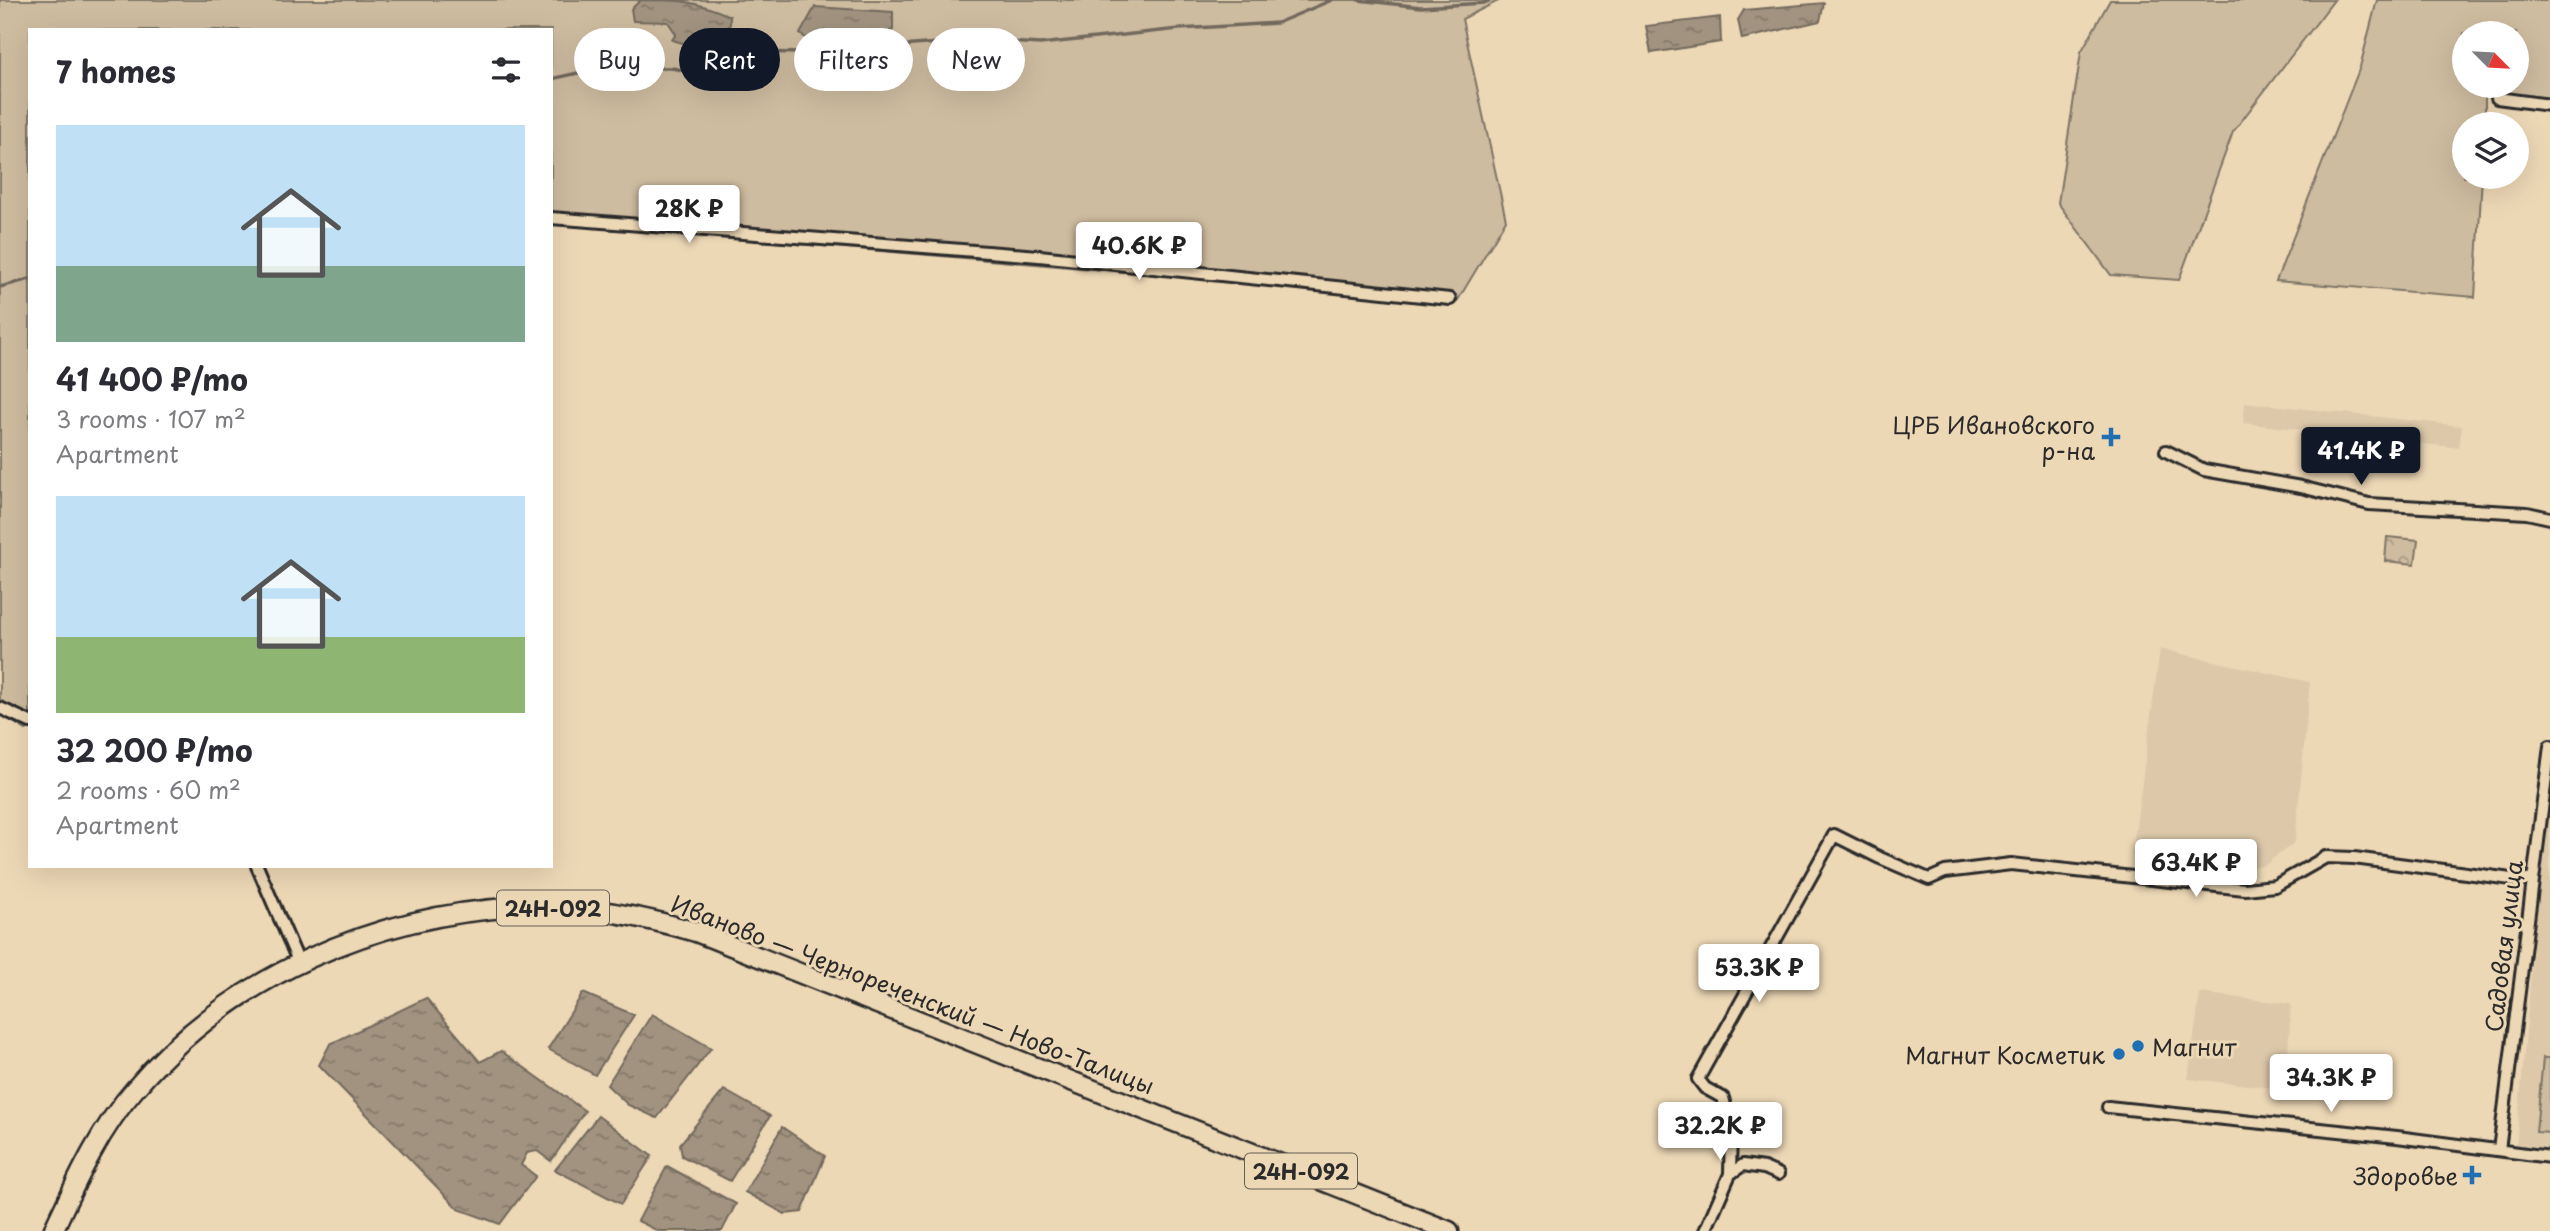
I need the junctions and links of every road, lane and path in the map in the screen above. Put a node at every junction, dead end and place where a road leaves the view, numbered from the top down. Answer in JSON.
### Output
{"nodes":[{"id":1,"x":2497,"y":98,"type":"dead end"},
{"id":2,"x":2550,"y":105,"type":"edge"},
{"id":3,"x":553,"y":218,"type":"edge"},
{"id":4,"x":1450,"y":299,"type":"dead end"},
{"id":5,"x":2165,"y":451,"type":"dead end"},
{"id":6,"x":2550,"y":518,"type":"edge"},
{"id":7,"x":0,"y":708,"type":"edge"},
{"id":8,"x":28,"y":721,"type":"edge"},
{"id":9,"x":2550,"y":747,"type":"edge"},
{"id":10,"x":258,"y":868,"type":"edge"},
{"id":11,"x":2532,"y":880,"type":"junction"},
{"id":12,"x":299,"y":963,"type":"junction"},
{"id":13,"x":2108,"y":1107,"type":"dead end"},
{"id":14,"x":2499,"y":1150,"type":"junction"},
{"id":15,"x":2550,"y":1157,"type":"edge"},
{"id":16,"x":1730,"y":1174,"type":"junction"},
{"id":17,"x":1779,"y":1174,"type":"dead end"},
{"id":18,"x":53,"y":1231,"type":"edge"},
{"id":19,"x":1449,"y":1231,"type":"edge"},
{"id":20,"x":1705,"y":1231,"type":"edge"}],
"edges":[{"from":1,"to":2,"type":"street"},
{"from":3,"to":4,"type":"street"},
{"from":5,"to":6,"type":"street"},
{"from":7,"to":8,"type":"street"},
{"from":9,"to":11,"type":"street","name":"Садовая улица"},
{"from":10,"to":12,"type":"street"},
{"from":11,"to":14,"type":"street","name":"Садовая улица"},
{"from":11,"to":16,"type":"street"},
{"from":12,"to":18,"type":"main road","name":"Иваново — Чернореченский — Ново-Талицы","number":"24Н-092"},
{"from":12,"to":19,"type":"main road","name":"Иваново — Чернореченский — Ново-Талицы","number":"24Н-092"},
{"from":13,"to":14,"type":"street"},
{"from":14,"to":15,"type":"street"},
{"from":16,"to":17,"type":"street"},
{"from":16,"to":20,"type":"street"}]}
